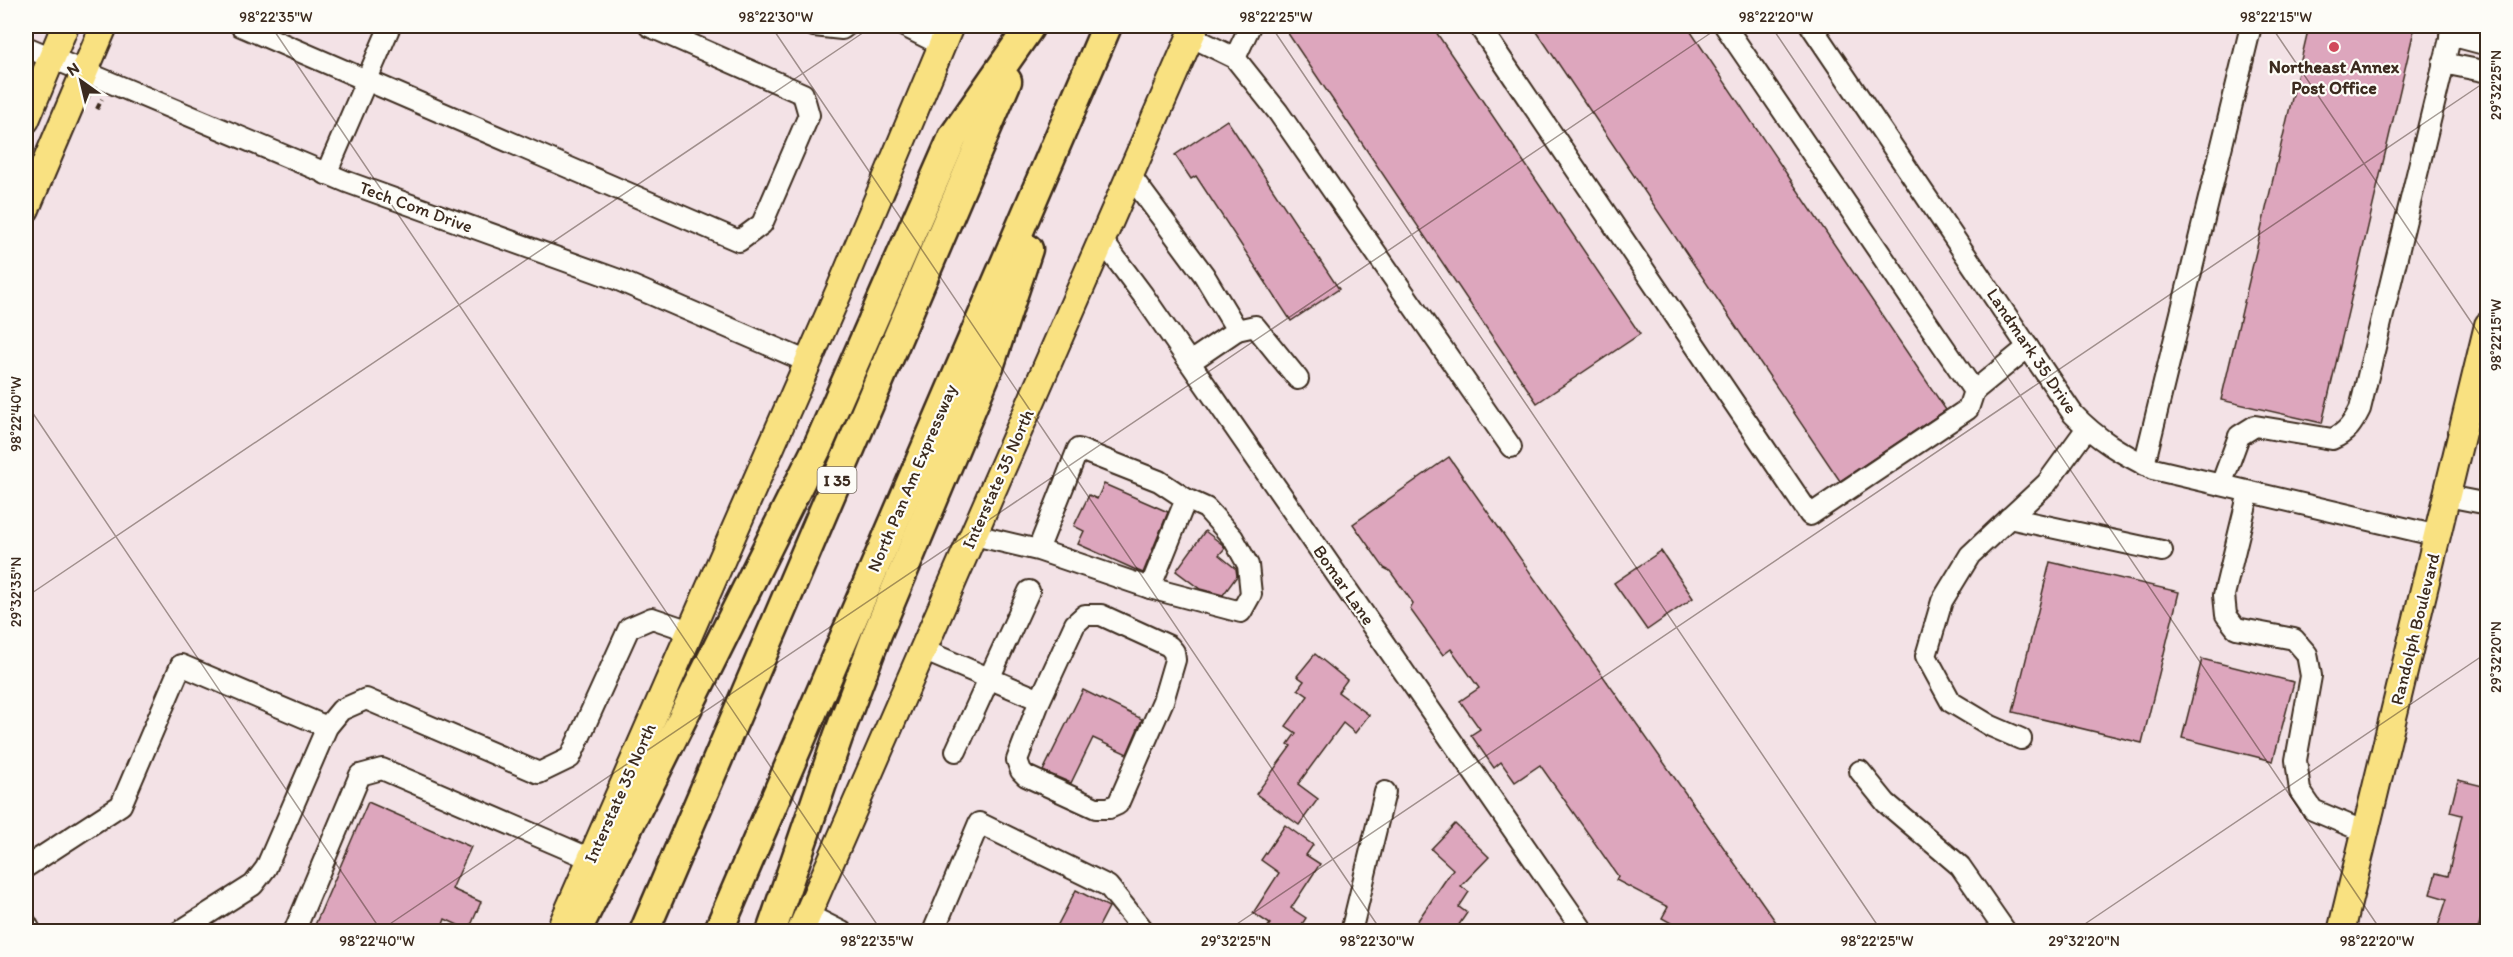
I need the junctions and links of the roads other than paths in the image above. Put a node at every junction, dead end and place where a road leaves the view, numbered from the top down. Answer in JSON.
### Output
{"nodes":[{"id":1,"x":66,"y":26,"type":"edge"},
{"id":2,"x":104,"y":26,"type":"edge"},
{"id":3,"x":241,"y":26,"type":"edge"},
{"id":4,"x":390,"y":26,"type":"edge"},
{"id":5,"x":649,"y":26,"type":"edge"},
{"id":6,"x":814,"y":26,"type":"edge"},
{"id":7,"x":846,"y":26,"type":"edge"},
{"id":8,"x":904,"y":26,"type":"edge"},
{"id":9,"x":1250,"y":26,"type":"edge"},
{"id":10,"x":1479,"y":26,"type":"edge"},
{"id":11,"x":1725,"y":26,"type":"edge"},
{"id":12,"x":1811,"y":26,"type":"edge"},
{"id":13,"x":2251,"y":26,"type":"edge"},
{"id":14,"x":1030,"y":27,"type":"edge"},
{"id":15,"x":1106,"y":29,"type":"edge"},
{"id":16,"x":2451,"y":30,"type":"edge"},
{"id":17,"x":1193,"y":31,"type":"edge"},
{"id":18,"x":946,"y":35,"type":"edge"},
{"id":19,"x":2487,"y":45,"type":"edge"},
{"id":20,"x":26,"y":47,"type":"edge"},
{"id":21,"x":1235,"y":58,"type":"junction"},
{"id":22,"x":51,"y":59,"type":"junction"},
{"id":23,"x":2443,"y":63,"type":"junction"},
{"id":24,"x":1086,"y":71,"type":"junction"},
{"id":25,"x":84,"y":72,"type":"junction"},
{"id":26,"x":2487,"y":72,"type":"edge"},
{"id":27,"x":366,"y":81,"type":"junction"},
{"id":28,"x":26,"y":120,"type":"edge"},
{"id":29,"x":326,"y":174,"type":"junction"},
{"id":30,"x":1130,"y":175,"type":"junction"},
{"id":31,"x":26,"y":209,"type":"edge"},
{"id":32,"x":1102,"y":240,"type":"junction"},
{"id":33,"x":2487,"y":325,"type":"edge"},
{"id":34,"x":1237,"y":330,"type":"junction"},
{"id":35,"x":2028,"y":347,"type":"junction"},
{"id":36,"x":808,"y":362,"type":"junction"},
{"id":37,"x":1190,"y":362,"type":"junction"},
{"id":38,"x":1298,"y":379,"type":"dead end"},
{"id":39,"x":1974,"y":390,"type":"junction"},
{"id":40,"x":2087,"y":428,"type":"junction"},
{"id":41,"x":1511,"y":447,"type":"dead end"},
{"id":42,"x":2144,"y":465,"type":"junction"},
{"id":43,"x":2221,"y":485,"type":"junction"},
{"id":44,"x":2249,"y":492,"type":"junction"},
{"id":45,"x":2447,"y":496,"type":"junction"},
{"id":46,"x":1186,"y":499,"type":"junction"},
{"id":47,"x":2487,"y":504,"type":"edge"},
{"id":48,"x":2009,"y":518,"type":"junction"},
{"id":49,"x":974,"y":535,"type":"junction"},
{"id":50,"x":2438,"y":536,"type":"junction"},
{"id":51,"x":1038,"y":550,"type":"junction"},
{"id":52,"x":2162,"y":551,"type":"dead end"},
{"id":53,"x":1150,"y":588,"type":"junction"},
{"id":54,"x":1029,"y":591,"type":"dead end"},
{"id":55,"x":690,"y":631,"type":"junction"},
{"id":56,"x":923,"y":650,"type":"junction"},
{"id":57,"x":990,"y":679,"type":"junction"},
{"id":58,"x":1040,"y":700,"type":"junction"},
{"id":59,"x":327,"y":727,"type":"junction"},
{"id":60,"x":2021,"y":739,"type":"dead end"},
{"id":61,"x":956,"y":751,"type":"dead end"},
{"id":62,"x":1860,"y":771,"type":"dead end"},
{"id":63,"x":1385,"y":792,"type":"dead end"},
{"id":64,"x":2365,"y":832,"type":"junction"},
{"id":65,"x":591,"y":859,"type":"junction"},
{"id":66,"x":26,"y":867,"type":"edge"},
{"id":67,"x":26,"y":923,"type":"edge"},
{"id":68,"x":804,"y":923,"type":"edge"},
{"id":69,"x":31,"y":932,"type":"edge"},
{"id":70,"x":179,"y":932,"type":"edge"},
{"id":71,"x":294,"y":932,"type":"edge"},
{"id":72,"x":559,"y":932,"type":"edge"},
{"id":73,"x":576,"y":932,"type":"edge"},
{"id":74,"x":644,"y":932,"type":"edge"},
{"id":75,"x":718,"y":932,"type":"edge"},
{"id":76,"x":771,"y":932,"type":"edge"},
{"id":77,"x":842,"y":932,"type":"edge"},
{"id":78,"x":933,"y":932,"type":"edge"},
{"id":79,"x":1145,"y":932,"type":"edge"},
{"id":80,"x":1351,"y":932,"type":"edge"},
{"id":81,"x":1584,"y":932,"type":"edge"},
{"id":82,"x":2006,"y":932,"type":"edge"},
{"id":83,"x":2341,"y":932,"type":"edge"}],
"edges":[{"from":1,"to":22,"type":"main road"},
{"from":2,"to":25,"type":"main road"},
{"from":3,"to":27,"type":"street"},
{"from":4,"to":27,"type":"street"},
{"from":5,"to":27,"type":"street"},
{"from":6,"to":7,"type":"street"},
{"from":8,"to":18,"type":"street"},
{"from":9,"to":21,"type":"street"},
{"from":10,"to":39,"type":"street"},
{"from":11,"to":39,"type":"street"},
{"from":12,"to":35,"type":"street","name":"Landmark 35 Drive"},
{"from":13,"to":42,"type":"street"},
{"from":14,"to":73,"type":"highway"},
{"from":14,"to":74,"type":"highway","number":"I 35"},
{"from":15,"to":24,"type":"highway","name":"North Pan Am Expressway"},
{"from":16,"to":19,"type":"street"},
{"from":16,"to":23,"type":"street"},
{"from":17,"to":21,"type":"street"},
{"from":17,"to":30,"type":"main road","name":"Interstate 35 North"},
{"from":18,"to":36,"type":"main road","name":"Interstate 35 North"},
{"from":20,"to":22,"type":"street","name":"Tech Com Drive"},
{"from":21,"to":41,"type":"street"},
{"from":22,"to":25,"type":"street","name":"Tech Com Drive"},
{"from":22,"to":28,"type":"main road"},
{"from":23,"to":26,"type":"street"},
{"from":23,"to":43,"type":"street"},
{"from":24,"to":75,"type":"highway","name":"North Pan Am Expressway"},
{"from":24,"to":76,"type":"highway"},
{"from":25,"to":29,"type":"street","name":"Tech Com Drive"},
{"from":25,"to":31,"type":"main road"},
{"from":27,"to":29,"type":"street"},
{"from":29,"to":36,"type":"street","name":"Tech Com Drive"},
{"from":30,"to":32,"type":"main road","name":"Interstate 35 North"},
{"from":30,"to":34,"type":"street"},
{"from":32,"to":37,"type":"street","name":"Bomar Lane"},
{"from":32,"to":49,"type":"main road","name":"Interstate 35 North"},
{"from":33,"to":45,"type":"main road","name":"Randolph Boulevard"},
{"from":34,"to":37,"type":"street"},
{"from":34,"to":38,"type":"street"},
{"from":35,"to":39,"type":"street"},
{"from":35,"to":40,"type":"street","name":"Landmark 35 Drive"},
{"from":36,"to":55,"type":"main road","name":"Interstate 35 North"},
{"from":37,"to":81,"type":"street","name":"Bomar Lane"},
{"from":40,"to":42,"type":"street","name":"Landmark 35 Drive"},
{"from":40,"to":48,"type":"street"},
{"from":42,"to":43,"type":"street","name":"Landmark 35 Drive"},
{"from":43,"to":44,"type":"street","name":"Landmark 35 Drive"},
{"from":44,"to":50,"type":"street","name":"Landmark 35 Drive"},
{"from":44,"to":64,"type":"street"},
{"from":45,"to":47,"type":"street"},
{"from":45,"to":50,"type":"main road","name":"Randolph Boulevard"},
{"from":46,"to":51,"type":"street"},
{"from":46,"to":53,"type":"street"},
{"from":46,"to":53,"type":"street"},
{"from":48,"to":52,"type":"street"},
{"from":48,"to":60,"type":"street"},
{"from":49,"to":51,"type":"street"},
{"from":49,"to":56,"type":"main road","name":"Interstate 35 North"},
{"from":50,"to":64,"type":"main road","name":"Randolph Boulevard"},
{"from":51,"to":53,"type":"street"},
{"from":54,"to":57,"type":"street"},
{"from":55,"to":59,"type":"street"},
{"from":55,"to":65,"type":"main road","name":"Interstate 35 North"},
{"from":56,"to":57,"type":"street"},
{"from":56,"to":68,"type":"main road","name":"Interstate 35 North"},
{"from":57,"to":58,"type":"street"},
{"from":57,"to":61,"type":"street"},
{"from":58,"to":58,"type":"street"},
{"from":59,"to":66,"type":"street"},
{"from":59,"to":70,"type":"street"},
{"from":62,"to":82,"type":"street"},
{"from":63,"to":80,"type":"street"},
{"from":64,"to":83,"type":"main road","name":"Randolph Boulevard"},
{"from":65,"to":71,"type":"street"},
{"from":65,"to":72,"type":"main road","name":"Interstate 35 North"},
{"from":67,"to":69,"type":"street"},
{"from":68,"to":77,"type":"street"},
{"from":78,"to":79,"type":"street"}]}
